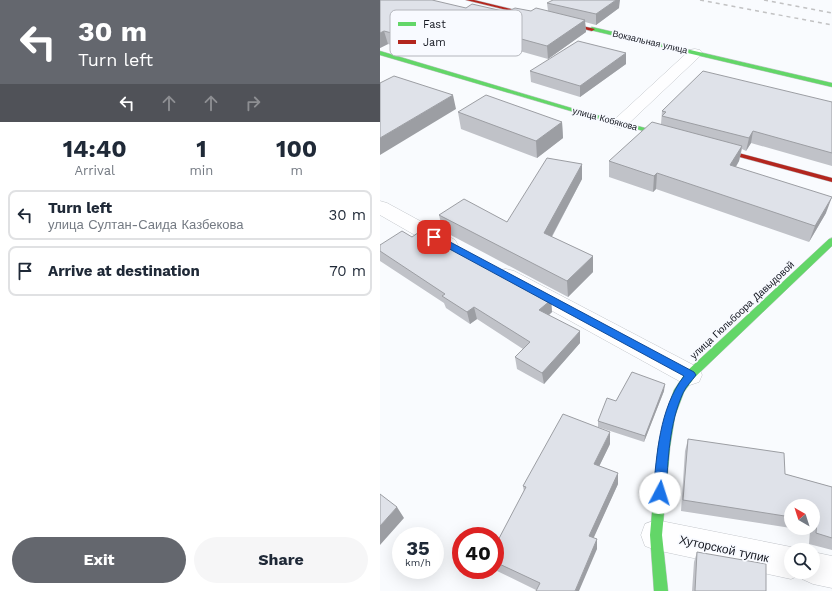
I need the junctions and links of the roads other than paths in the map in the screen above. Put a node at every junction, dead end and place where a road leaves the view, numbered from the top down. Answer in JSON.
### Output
{"nodes":[{"id":1,"x":468,"y":0,"type":"edge"},
{"id":2,"x":511,"y":10,"type":"edge"},
{"id":3,"x":522,"y":13,"type":"edge"},
{"id":4,"x":380,"y":53,"type":"edge"},
{"id":5,"x":695,"y":53,"type":"junction"},
{"id":6,"x":390,"y":56,"type":"edge"},
{"id":7,"x":390,"y":56,"type":"edge"},
{"id":8,"x":832,"y":85,"type":"edge"},
{"id":9,"x":620,"y":123,"type":"junction"},
{"id":10,"x":681,"y":139,"type":"edge"},
{"id":11,"x":704,"y":145,"type":"edge"},
{"id":12,"x":832,"y":180,"type":"edge"},
{"id":13,"x":380,"y":207,"type":"edge"},
{"id":14,"x":832,"y":241,"type":"edge"},
{"id":15,"x":467,"y":255,"type":"edge"},
{"id":16,"x":487,"y":266,"type":"edge"},
{"id":17,"x":690,"y":375,"type":"junction"},
{"id":18,"x":656,"y":535,"type":"junction"},
{"id":19,"x":784,"y":562,"type":"edge"},
{"id":20,"x":820,"y":569,"type":"edge"},
{"id":21,"x":832,"y":572,"type":"edge"},
{"id":22,"x":662,"y":591,"type":"edge"}],
"edges":[{"from":1,"to":2,"type":"street","name":"Вокзальная улица"},
{"from":3,"to":5,"type":"street","name":"Вокзальная улица"},
{"from":4,"to":6,"type":"street","name":"улица Кобякова"},
{"from":5,"to":8,"type":"street","name":"Вокзальная улица"},
{"from":5,"to":9,"type":"street"},
{"from":7,"to":9,"type":"street","name":"улица Кобякова"},
{"from":9,"to":10,"type":"street","name":"улица Кобякова"},
{"from":11,"to":12,"type":"street"},
{"from":13,"to":15,"type":"street"},
{"from":14,"to":17,"type":"street","name":"улица Гюльбоора Давыдовой"},
{"from":16,"to":17,"type":"street"},
{"from":17,"to":18,"type":"street","name":"улица Гюльбоора Давыдовой"},
{"from":18,"to":19,"type":"street","name":"Хуторской тупик"},
{"from":18,"to":22,"type":"street","name":"улица Гюльбоора Давыдовой"},
{"from":20,"to":21,"type":"street"}]}
